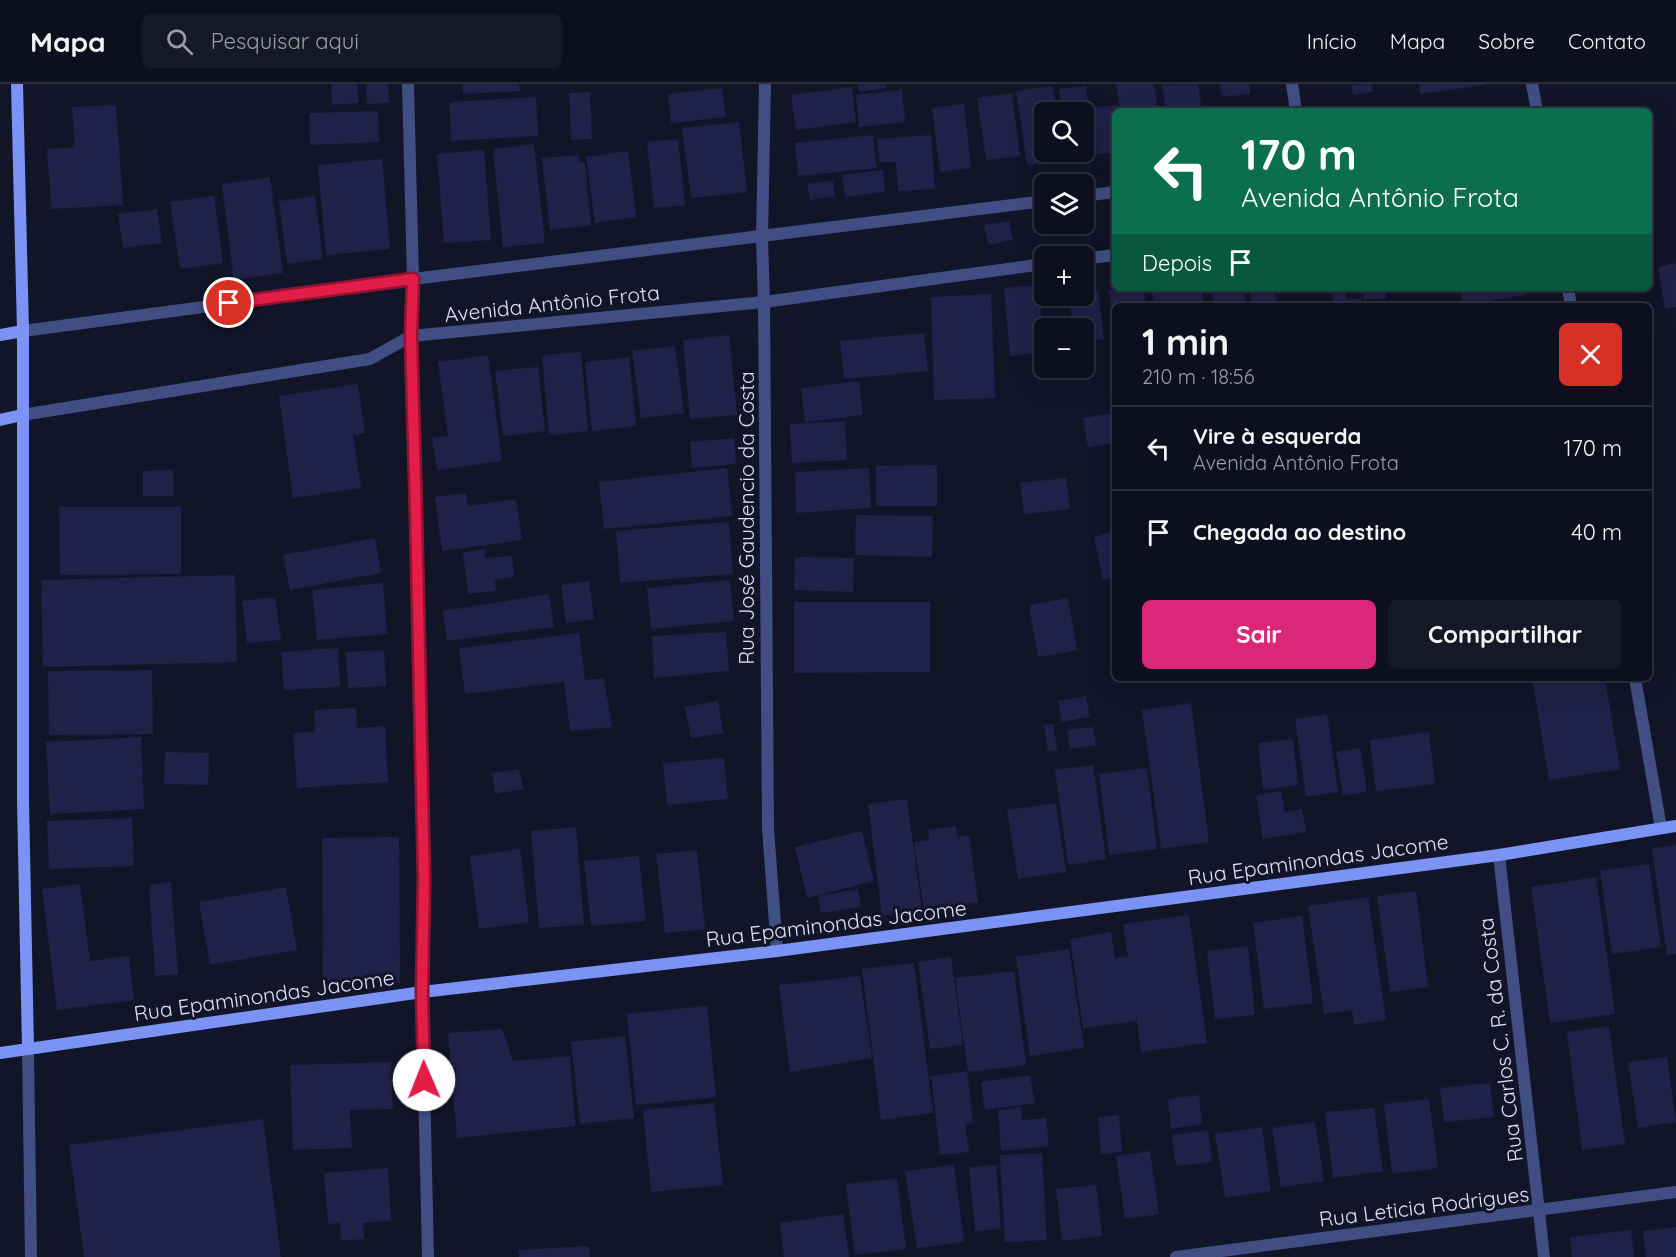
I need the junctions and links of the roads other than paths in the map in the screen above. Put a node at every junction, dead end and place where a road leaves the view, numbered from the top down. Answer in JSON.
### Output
{"nodes":[{"id":1,"x":17,"y":84,"type":"edge"},
{"id":2,"x":408,"y":84,"type":"edge"},
{"id":3,"x":765,"y":84,"type":"edge"},
{"id":4,"x":1292,"y":84,"type":"edge"},
{"id":5,"x":1532,"y":84,"type":"edge"},
{"id":6,"x":1296,"y":108,"type":"edge"},
{"id":7,"x":1536,"y":108,"type":"edge"},
{"id":8,"x":1112,"y":192,"type":"edge"},
{"id":9,"x":1094,"y":195,"type":"edge"},
{"id":10,"x":1034,"y":202,"type":"edge"},
{"id":11,"x":762,"y":237,"type":"junction"},
{"id":12,"x":1112,"y":255,"type":"edge"},
{"id":13,"x":1094,"y":258,"type":"edge"},
{"id":14,"x":1034,"y":265,"type":"edge"},
{"id":15,"x":413,"y":279,"type":"junction"},
{"id":16,"x":764,"y":302,"type":"junction"},
{"id":17,"x":23,"y":331,"type":"junction"},
{"id":18,"x":0,"y":334,"type":"edge"},
{"id":19,"x":411,"y":336,"type":"junction"},
{"id":20,"x":22,"y":415,"type":"junction"},
{"id":21,"x":0,"y":420,"type":"edge"},
{"id":22,"x":1636,"y":681,"type":"edge"},
{"id":23,"x":1676,"y":826,"type":"edge"},
{"id":24,"x":1661,"y":828,"type":"junction"},
{"id":25,"x":1499,"y":855,"type":"junction"},
{"id":26,"x":777,"y":951,"type":"junction"},
{"id":27,"x":422,"y":992,"type":"junction"},
{"id":28,"x":28,"y":1049,"type":"junction"},
{"id":29,"x":0,"y":1053,"type":"edge"},
{"id":30,"x":1676,"y":1192,"type":"edge"},
{"id":31,"x":1539,"y":1211,"type":"junction"},
{"id":32,"x":31,"y":1257,"type":"edge"},
{"id":33,"x":428,"y":1257,"type":"edge"},
{"id":34,"x":1176,"y":1257,"type":"edge"},
{"id":35,"x":1544,"y":1257,"type":"edge"}],
"edges":[{"from":1,"to":17,"type":"main road"},
{"from":2,"to":15,"type":"street"},
{"from":3,"to":11,"type":"street","name":"Rua José Gaudencio da Costa"},
{"from":4,"to":6,"type":"street"},
{"from":5,"to":7,"type":"street"},
{"from":8,"to":9,"type":"street"},
{"from":10,"to":11,"type":"street","name":"Avenida Antônio Frota"},
{"from":11,"to":15,"type":"street","name":"Avenida Antônio Frota"},
{"from":11,"to":16,"type":"street","name":"Rua José Gaudencio da Costa"},
{"from":12,"to":13,"type":"street"},
{"from":14,"to":16,"type":"street","name":"Avenida Antônio Frota"},
{"from":15,"to":17,"type":"street","name":"Avenida Antônio Frota"},
{"from":15,"to":19,"type":"street"},
{"from":16,"to":19,"type":"street","name":"Avenida Antônio Frota"},
{"from":16,"to":26,"type":"street","name":"Rua José Gaudencio da Costa"},
{"from":17,"to":18,"type":"main road","name":"Avenida Antônio Frota"},
{"from":17,"to":20,"type":"main road"},
{"from":19,"to":20,"type":"street","name":"Avenida Antônio Frota"},
{"from":19,"to":27,"type":"street"},
{"from":20,"to":21,"type":"main road","name":"Avenida Antônio Frota"},
{"from":20,"to":28,"type":"main road"},
{"from":22,"to":24,"type":"street"},
{"from":23,"to":24,"type":"main road","name":"Rua Epaminondas Jacome"},
{"from":24,"to":25,"type":"main road","name":"Rua Epaminondas Jacome"},
{"from":25,"to":26,"type":"main road","name":"Rua Epaminondas Jacome"},
{"from":25,"to":31,"type":"street","name":"Rua Carlos C. R. da Costa"},
{"from":26,"to":27,"type":"main road","name":"Rua Epaminondas Jacome"},
{"from":27,"to":28,"type":"main road","name":"Rua Epaminondas Jacome"},
{"from":27,"to":33,"type":"street"},
{"from":28,"to":29,"type":"main road","name":"Rua Epaminondas Jacome"},
{"from":28,"to":32,"type":"street"},
{"from":30,"to":31,"type":"street","name":"Rua Leticia Rodrigues"},
{"from":31,"to":34,"type":"street","name":"Rua Leticia Rodrigues"},
{"from":31,"to":35,"type":"street","name":"Rua Carlos C. R. da Costa"}]}
